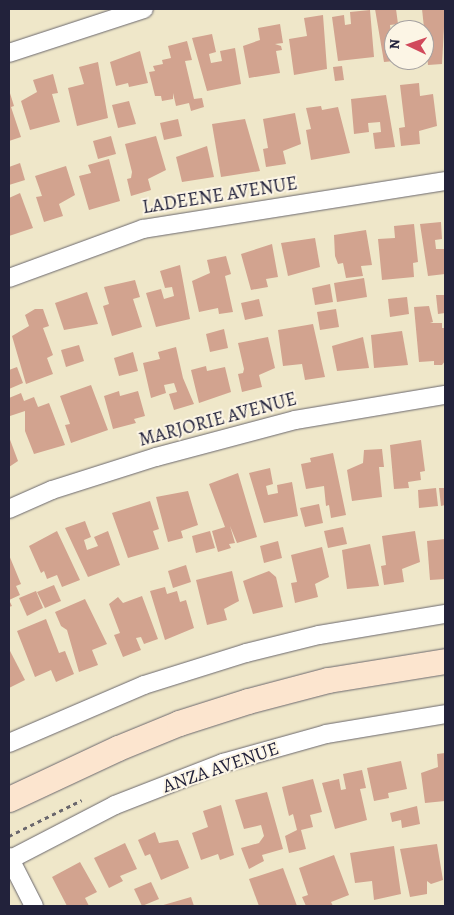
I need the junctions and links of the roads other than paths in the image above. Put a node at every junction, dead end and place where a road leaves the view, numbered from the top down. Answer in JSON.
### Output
{"nodes":[{"id":1,"x":144,"y":9,"type":"edge"},
{"id":2,"x":9,"y":53,"type":"edge"},
{"id":3,"x":445,"y":181,"type":"edge"},
{"id":4,"x":9,"y":278,"type":"edge"},
{"id":5,"x":445,"y":395,"type":"edge"},
{"id":6,"x":9,"y":509,"type":"edge"},
{"id":7,"x":445,"y":614,"type":"edge"},
{"id":8,"x":445,"y":661,"type":"edge"},
{"id":9,"x":445,"y":714,"type":"edge"},
{"id":10,"x":9,"y":744,"type":"edge"},
{"id":11,"x":9,"y":799,"type":"edge"},
{"id":12,"x":9,"y":859,"type":"edge"},
{"id":13,"x":34,"y":906,"type":"edge"}],
"edges":[{"from":1,"to":2,"type":"street"},
{"from":3,"to":4,"type":"street","name":"LADEENE AVENUE"},
{"from":5,"to":6,"type":"street","name":"MARJORIE AVENUE"},
{"from":7,"to":10,"type":"street"},
{"from":8,"to":11,"type":"main road"},
{"from":9,"to":12,"type":"street","name":"ANZA AVENUE"},
{"from":12,"to":13,"type":"street"}]}
